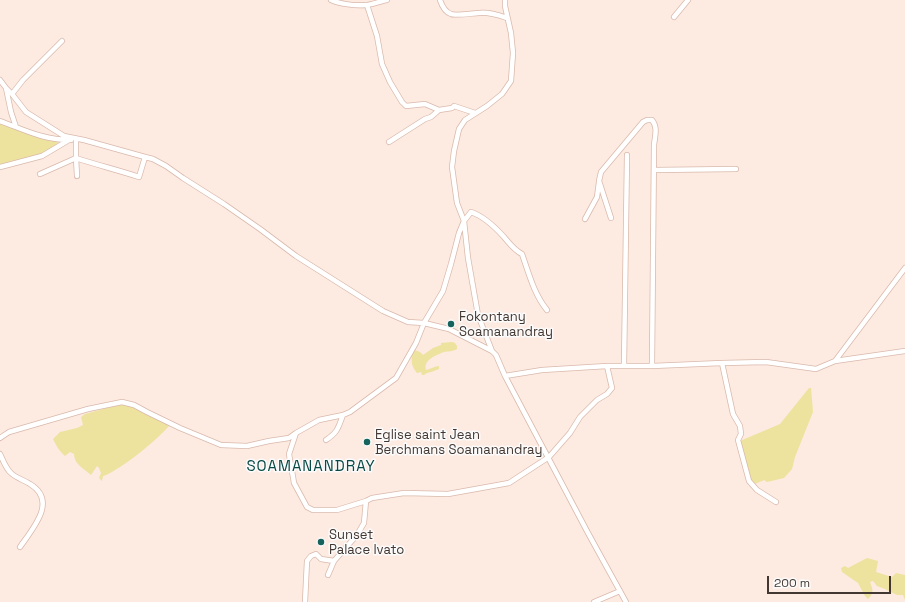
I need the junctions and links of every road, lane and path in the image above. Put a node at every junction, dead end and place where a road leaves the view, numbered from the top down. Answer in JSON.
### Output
{"nodes":[{"id":1,"x":331,"y":0,"type":"edge"},
{"id":2,"x":387,"y":0,"type":"edge"},
{"id":3,"x":440,"y":0,"type":"edge"},
{"id":4,"x":506,"y":0,"type":"edge"},
{"id":5,"x":688,"y":0,"type":"edge"},
{"id":6,"x":367,"y":5,"type":"junction"},
{"id":7,"x":674,"y":17,"type":"dead end"},
{"id":8,"x":507,"y":18,"type":"junction"},
{"id":9,"x":62,"y":41,"type":"dead end"},
{"id":10,"x":0,"y":80,"type":"edge"},
{"id":11,"x":6,"y":88,"type":"junction"},
{"id":12,"x":12,"y":94,"type":"junction"},
{"id":13,"x":439,"y":110,"type":"junction"},
{"id":14,"x":475,"y":113,"type":"junction"},
{"id":15,"x":0,"y":121,"type":"edge"},
{"id":16,"x":16,"y":126,"type":"junction"},
{"id":17,"x":76,"y":139,"type":"junction"},
{"id":18,"x":70,"y":140,"type":"junction"},
{"id":19,"x":389,"y":142,"type":"dead end"},
{"id":20,"x":627,"y":155,"type":"dead end"},
{"id":21,"x":145,"y":157,"type":"junction"},
{"id":22,"x":76,"y":158,"type":"junction"},
{"id":23,"x":0,"y":167,"type":"edge"},
{"id":24,"x":736,"y":168,"type":"dead end"},
{"id":25,"x":654,"y":170,"type":"junction"},
{"id":26,"x":40,"y":174,"type":"dead end"},
{"id":27,"x":76,"y":176,"type":"dead end"},
{"id":28,"x":600,"y":180,"type":"junction"},
{"id":29,"x":611,"y":218,"type":"dead end"},
{"id":30,"x":585,"y":219,"type":"dead end"},
{"id":31,"x":464,"y":221,"type":"junction"},
{"id":32,"x":905,"y":268,"type":"edge"},
{"id":33,"x":547,"y":310,"type":"dead end"},
{"id":34,"x":424,"y":323,"type":"junction"},
{"id":35,"x":492,"y":351,"type":"junction"},
{"id":36,"x":905,"y":351,"type":"edge"},
{"id":37,"x":835,"y":361,"type":"junction"},
{"id":38,"x":722,"y":363,"type":"junction"},
{"id":39,"x":607,"y":366,"type":"junction"},
{"id":40,"x":624,"y":366,"type":"junction"},
{"id":41,"x":652,"y":366,"type":"junction"},
{"id":42,"x":505,"y":376,"type":"junction"},
{"id":43,"x":343,"y":415,"type":"junction"},
{"id":44,"x":296,"y":433,"type":"junction"},
{"id":45,"x":0,"y":438,"type":"edge"},
{"id":46,"x":326,"y":440,"type":"dead end"},
{"id":47,"x":0,"y":454,"type":"edge"},
{"id":48,"x":549,"y":457,"type":"junction"},
{"id":49,"x":366,"y":501,"type":"junction"},
{"id":50,"x":776,"y":502,"type":"dead end"},
{"id":51,"x":20,"y":547,"type":"dead end"},
{"id":52,"x":334,"y":561,"type":"junction"},
{"id":53,"x":328,"y":575,"type":"dead end"},
{"id":54,"x":620,"y":591,"type":"junction"},
{"id":55,"x":305,"y":602,"type":"edge"},
{"id":56,"x":594,"y":602,"type":"edge"},
{"id":57,"x":626,"y":602,"type":"edge"}],
"edges":[{"from":1,"to":6,"type":"street"},
{"from":2,"to":6,"type":"street"},
{"from":3,"to":8,"type":"street"},
{"from":4,"to":8,"type":"street"},
{"from":5,"to":7,"type":"street"},
{"from":6,"to":13,"type":"street"},
{"from":8,"to":14,"type":"street"},
{"from":9,"to":12,"type":"street"},
{"from":10,"to":11,"type":"street"},
{"from":11,"to":12,"type":"street"},
{"from":11,"to":16,"type":"street"},
{"from":12,"to":17,"type":"street"},
{"from":13,"to":14,"type":"street"},
{"from":13,"to":19,"type":"street"},
{"from":14,"to":31,"type":"street"},
{"from":15,"to":16,"type":"street"},
{"from":16,"to":18,"type":"street"},
{"from":17,"to":18,"type":"street"},
{"from":17,"to":21,"type":"street"},
{"from":17,"to":22,"type":"street"},
{"from":18,"to":23,"type":"street"},
{"from":20,"to":40,"type":"street"},
{"from":21,"to":22,"type":"street"},
{"from":21,"to":34,"type":"street"},
{"from":22,"to":26,"type":"street"},
{"from":22,"to":27,"type":"street"},
{"from":24,"to":25,"type":"street"},
{"from":25,"to":28,"type":"street"},
{"from":25,"to":41,"type":"street"},
{"from":28,"to":29,"type":"street"},
{"from":28,"to":30,"type":"street"},
{"from":31,"to":33,"type":"street"},
{"from":31,"to":34,"type":"street"},
{"from":31,"to":35,"type":"street"},
{"from":32,"to":37,"type":"street"},
{"from":34,"to":35,"type":"street"},
{"from":34,"to":43,"type":"street"},
{"from":35,"to":42,"type":"street"},
{"from":36,"to":37,"type":"street"},
{"from":37,"to":38,"type":"street"},
{"from":38,"to":41,"type":"street"},
{"from":38,"to":50,"type":"street"},
{"from":39,"to":40,"type":"street"},
{"from":39,"to":42,"type":"street"},
{"from":39,"to":48,"type":"street"},
{"from":40,"to":41,"type":"street"},
{"from":42,"to":48,"type":"street"},
{"from":43,"to":44,"type":"street"},
{"from":43,"to":46,"type":"street"},
{"from":44,"to":45,"type":"street"},
{"from":44,"to":49,"type":"street"},
{"from":47,"to":51,"type":"street"},
{"from":48,"to":49,"type":"street"},
{"from":48,"to":54,"type":"street"},
{"from":49,"to":52,"type":"street"},
{"from":52,"to":53,"type":"street"},
{"from":52,"to":55,"type":"street"},
{"from":54,"to":56,"type":"street"},
{"from":54,"to":57,"type":"street"}]}
